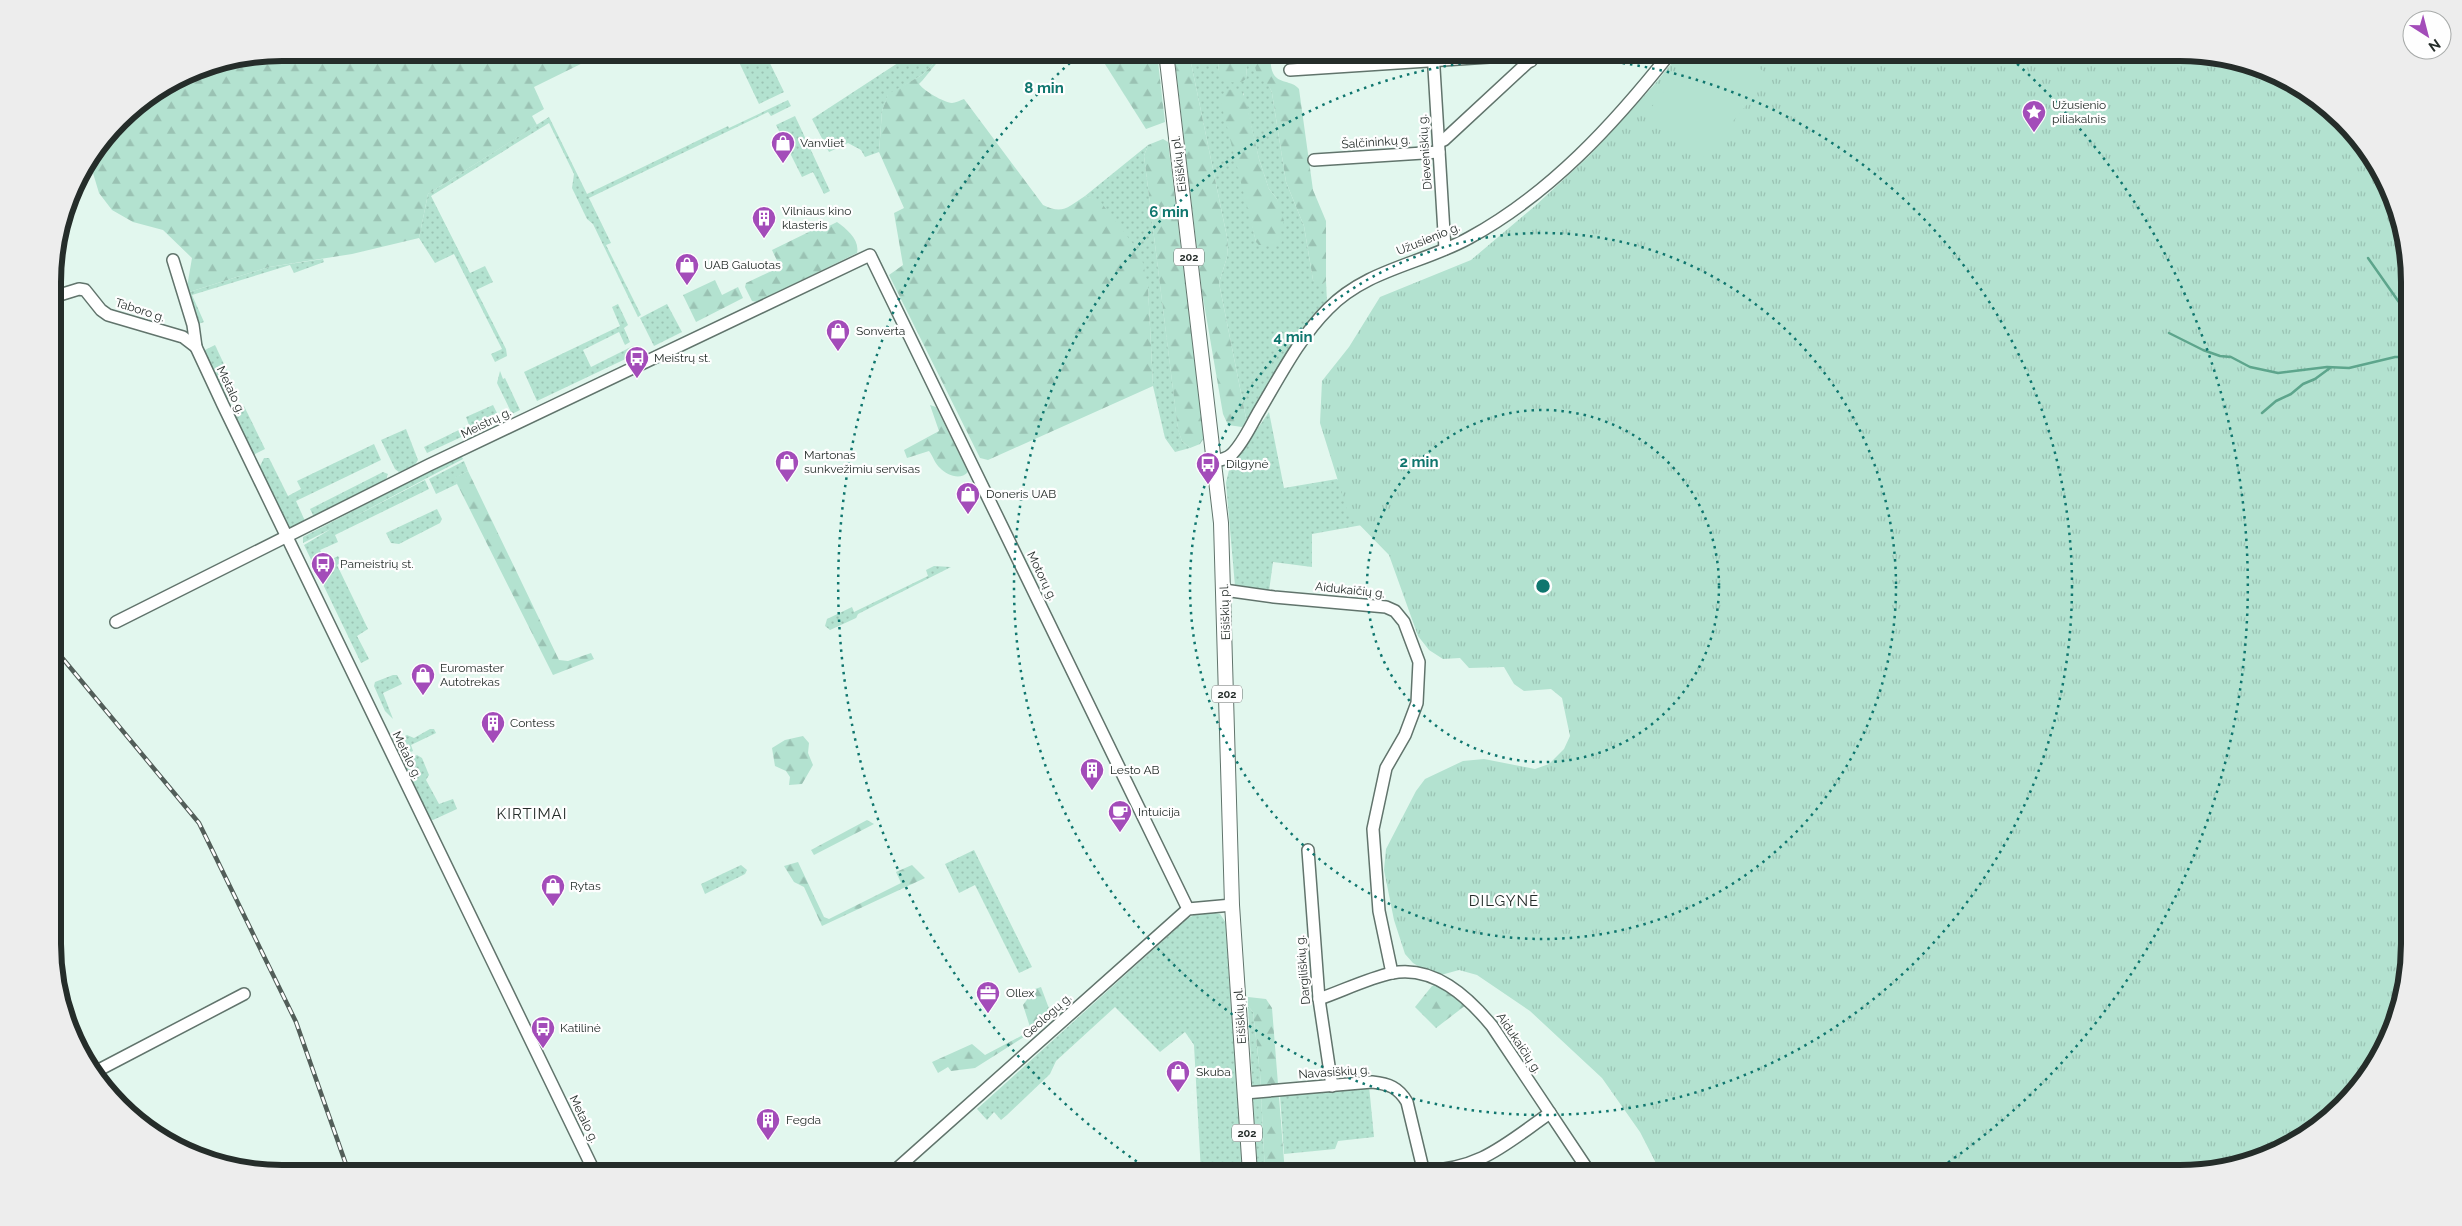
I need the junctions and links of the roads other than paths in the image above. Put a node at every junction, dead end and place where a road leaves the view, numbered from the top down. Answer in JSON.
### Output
{"nodes":[{"id":1,"x":1167,"y":61,"type":"edge"},
{"id":2,"x":1389,"y":61,"type":"edge"},
{"id":3,"x":1433,"y":61,"type":"edge"},
{"id":4,"x":1531,"y":61,"type":"edge"},
{"id":5,"x":1663,"y":61,"type":"edge"},
{"id":6,"x":1290,"y":70,"type":"dead end"},
{"id":7,"x":1439,"y":147,"type":"junction"},
{"id":8,"x":1314,"y":160,"type":"dead end"},
{"id":9,"x":1446,"y":249,"type":"junction"},
{"id":10,"x":870,"y":255,"type":"joint"},
{"id":11,"x":173,"y":260,"type":"dead end"},
{"id":12,"x":61,"y":295,"type":"edge"},
{"id":13,"x":196,"y":347,"type":"junction"},
{"id":14,"x":1214,"y":462,"type":"junction"},
{"id":15,"x":285,"y":537,"type":"junction"},
{"id":16,"x":1224,"y":590,"type":"junction"},
{"id":17,"x":116,"y":622,"type":"dead end"},
{"id":18,"x":1308,"y":850,"type":"dead end"},
{"id":19,"x":1232,"y":904,"type":"junction"},
{"id":20,"x":1188,"y":909,"type":"junction"},
{"id":21,"x":1392,"y":973,"type":"junction"},
{"id":22,"x":244,"y":994,"type":"dead end"},
{"id":23,"x":1319,"y":999,"type":"junction"},
{"id":24,"x":100,"y":1069,"type":"edge"},
{"id":25,"x":1332,"y":1086,"type":"junction"},
{"id":26,"x":1245,"y":1093,"type":"junction"},
{"id":27,"x":1550,"y":1114,"type":"junction"},
{"id":28,"x":591,"y":1165,"type":"edge"},
{"id":29,"x":901,"y":1165,"type":"edge"},
{"id":30,"x":1250,"y":1165,"type":"edge"},
{"id":31,"x":1422,"y":1165,"type":"edge"},
{"id":32,"x":1468,"y":1165,"type":"edge"},
{"id":33,"x":1585,"y":1165,"type":"edge"}],
"edges":[{"from":1,"to":14,"type":"main road","name":"Eišiškių pl.","number":"202"},
{"from":2,"to":6,"type":"street"},
{"from":3,"to":7,"type":"street","name":"Dieveniškių g."},
{"from":4,"to":7,"type":"street"},
{"from":5,"to":9,"type":"street","name":"Užusienio g."},
{"from":7,"to":8,"type":"street","name":"Šalčininkų g."},
{"from":7,"to":9,"type":"street","name":"Dieveniškių g."},
{"from":9,"to":14,"type":"street","name":"Užusienio g."},
{"from":10,"to":15,"type":"street","name":"Meistrų g."},
{"from":10,"to":20,"type":"street","name":"Motorų g."},
{"from":11,"to":13,"type":"street","name":"Metalo g."},
{"from":12,"to":13,"type":"street","name":"Taboro g."},
{"from":13,"to":15,"type":"street","name":"Metalo g."},
{"from":14,"to":16,"type":"main road","name":"Eišiškių pl.","number":"202"},
{"from":15,"to":17,"type":"street","name":"Meistrų g."},
{"from":15,"to":28,"type":"street","name":"Metalo g."},
{"from":16,"to":19,"type":"main road","name":"Eišiškių pl.","number":"202"},
{"from":16,"to":21,"type":"street","name":"Aidukaičių g."},
{"from":18,"to":23,"type":"street","name":"Dargiliškių g."},
{"from":19,"to":20,"type":"street"},
{"from":19,"to":26,"type":"main road","name":"Eišiškių pl.","number":"202"},
{"from":20,"to":29,"type":"street","name":"Geologų g."},
{"from":21,"to":23,"type":"street","name":"Aidukaičių g."},
{"from":21,"to":27,"type":"street","name":"Aidukaičių g."},
{"from":22,"to":24,"type":"street"},
{"from":23,"to":25,"type":"street","name":"Dargiliškių g."},
{"from":25,"to":26,"type":"street","name":"Navasiškių g."},
{"from":25,"to":31,"type":"street","name":"Navasiškių g."},
{"from":26,"to":30,"type":"main road","name":"Eišiškių pl.","number":"202"},
{"from":27,"to":32,"type":"street","name":"Navasiškių g."},
{"from":27,"to":33,"type":"street","name":"Aidukaičių g."}]}
